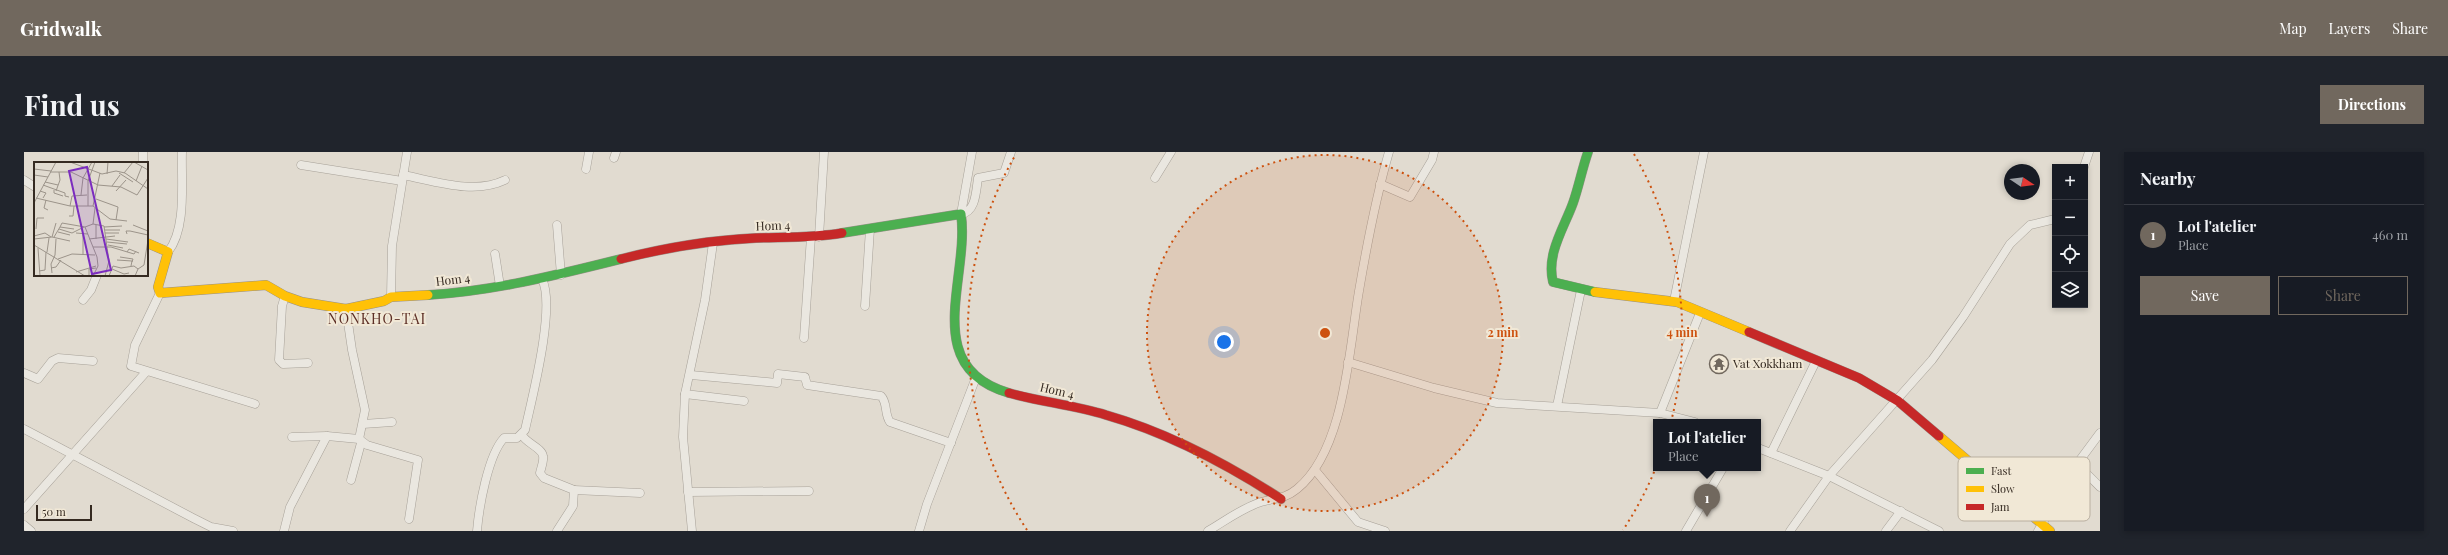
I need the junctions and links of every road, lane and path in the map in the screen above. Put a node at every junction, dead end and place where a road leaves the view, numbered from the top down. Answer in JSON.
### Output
{"nodes":[{"id":1,"x":182,"y":152,"type":"edge"},
{"id":2,"x":408,"y":152,"type":"edge"},
{"id":3,"x":589,"y":152,"type":"edge"},
{"id":4,"x":824,"y":152,"type":"edge"},
{"id":5,"x":972,"y":152,"type":"edge"},
{"id":6,"x":1011,"y":152,"type":"edge"},
{"id":7,"x":1171,"y":152,"type":"edge"},
{"id":8,"x":1389,"y":152,"type":"edge"},
{"id":9,"x":1434,"y":152,"type":"edge"},
{"id":10,"x":1588,"y":152,"type":"edge"},
{"id":11,"x":1704,"y":152,"type":"edge"},
{"id":12,"x":2089,"y":152,"type":"edge"},
{"id":13,"x":2085,"y":164,"type":"edge"},
{"id":14,"x":300,"y":165,"type":"dead end"},
{"id":15,"x":586,"y":169,"type":"dead end"},
{"id":16,"x":402,"y":178,"type":"junction"},
{"id":17,"x":978,"y":178,"type":"junction"},
{"id":18,"x":1154,"y":178,"type":"dead end"},
{"id":19,"x":968,"y":179,"type":"junction"},
{"id":20,"x":24,"y":180,"type":"edge"},
{"id":21,"x":505,"y":180,"type":"dead end"},
{"id":22,"x":1380,"y":184,"type":"junction"},
{"id":23,"x":34,"y":186,"type":"edge"},
{"id":24,"x":961,"y":214,"type":"junction"},
{"id":25,"x":2052,"y":220,"type":"edge"},
{"id":26,"x":557,"y":225,"type":"dead end"},
{"id":27,"x":870,"y":229,"type":"junction"},
{"id":28,"x":815,"y":237,"type":"junction"},
{"id":29,"x":148,"y":243,"type":"edge"},
{"id":30,"x":713,"y":243,"type":"junction"},
{"id":31,"x":168,"y":252,"type":"junction"},
{"id":32,"x":495,"y":254,"type":"dead end"},
{"id":33,"x":561,"y":275,"type":"junction"},
{"id":34,"x":97,"y":276,"type":"edge"},
{"id":35,"x":542,"y":279,"type":"junction"},
{"id":36,"x":500,"y":286,"type":"junction"},
{"id":37,"x":1581,"y":290,"type":"junction"},
{"id":38,"x":160,"y":293,"type":"junction"},
{"id":39,"x":285,"y":296,"type":"junction"},
{"id":40,"x":392,"y":297,"type":"junction"},
{"id":41,"x":83,"y":300,"type":"dead end"},
{"id":42,"x":1674,"y":301,"type":"junction"},
{"id":43,"x":865,"y":306,"type":"dead end"},
{"id":44,"x":346,"y":309,"type":"junction"},
{"id":45,"x":1700,"y":313,"type":"junction"},
{"id":46,"x":804,"y":338,"type":"dead end"},
{"id":47,"x":93,"y":361,"type":"dead end"},
{"id":48,"x":1816,"y":361,"type":"junction"},
{"id":49,"x":1348,"y":362,"type":"junction"},
{"id":50,"x":308,"y":363,"type":"dead end"},
{"id":51,"x":146,"y":372,"type":"junction"},
{"id":52,"x":24,"y":373,"type":"edge"},
{"id":53,"x":690,"y":375,"type":"junction"},
{"id":54,"x":975,"y":380,"type":"junction"},
{"id":55,"x":685,"y":394,"type":"junction"},
{"id":56,"x":744,"y":401,"type":"dead end"},
{"id":57,"x":1898,"y":401,"type":"junction"},
{"id":58,"x":255,"y":404,"type":"dead end"},
{"id":59,"x":1557,"y":406,"type":"junction"},
{"id":60,"x":1660,"y":413,"type":"junction"},
{"id":61,"x":1683,"y":419,"type":"edge"},
{"id":62,"x":392,"y":422,"type":"dead end"},
{"id":63,"x":363,"y":424,"type":"junction"},
{"id":64,"x":24,"y":428,"type":"edge"},
{"id":65,"x":2100,"y":434,"type":"edge"},
{"id":66,"x":522,"y":435,"type":"junction"},
{"id":67,"x":327,"y":436,"type":"junction"},
{"id":68,"x":292,"y":437,"type":"dead end"},
{"id":69,"x":360,"y":441,"type":"junction"},
{"id":70,"x":951,"y":443,"type":"junction"},
{"id":71,"x":1761,"y":449,"type":"edge"},
{"id":72,"x":1771,"y":453,"type":"junction"},
{"id":73,"x":75,"y":454,"type":"junction"},
{"id":74,"x":1961,"y":457,"type":"edge"},
{"id":75,"x":2082,"y":457,"type":"edge"},
{"id":76,"x":1315,"y":470,"type":"junction"},
{"id":77,"x":1721,"y":471,"type":"edge"},
{"id":78,"x":1829,"y":476,"type":"junction"},
{"id":79,"x":2090,"y":477,"type":"edge"},
{"id":80,"x":351,"y":480,"type":"dead end"},
{"id":81,"x":2100,"y":487,"type":"edge"},
{"id":82,"x":574,"y":490,"type":"junction"},
{"id":83,"x":809,"y":491,"type":"dead end"},
{"id":84,"x":688,"y":492,"type":"junction"},
{"id":85,"x":640,"y":493,"type":"dead end"},
{"id":86,"x":1281,"y":499,"type":"junction"},
{"id":87,"x":24,"y":509,"type":"edge"},
{"id":88,"x":1901,"y":511,"type":"junction"},
{"id":89,"x":409,"y":519,"type":"dead end"},
{"id":90,"x":24,"y":525,"type":"edge"},
{"id":91,"x":2040,"y":527,"type":"edge"},
{"id":92,"x":31,"y":531,"type":"edge"},
{"id":93,"x":232,"y":531,"type":"edge"},
{"id":94,"x":284,"y":531,"type":"edge"},
{"id":95,"x":477,"y":531,"type":"edge"},
{"id":96,"x":557,"y":531,"type":"edge"},
{"id":97,"x":692,"y":531,"type":"edge"},
{"id":98,"x":919,"y":531,"type":"edge"},
{"id":99,"x":1208,"y":531,"type":"edge"},
{"id":100,"x":1385,"y":531,"type":"edge"},
{"id":101,"x":1686,"y":531,"type":"edge"},
{"id":102,"x":1790,"y":531,"type":"edge"},
{"id":103,"x":1886,"y":531,"type":"edge"},
{"id":104,"x":1939,"y":531,"type":"edge"},
{"id":105,"x":2050,"y":531,"type":"edge"}],
"edges":[{"from":1,"to":31,"type":"street"},
{"from":2,"to":16,"type":"street"},
{"from":3,"to":15,"type":"street"},
{"from":4,"to":28,"type":"street"},
{"from":5,"to":19,"type":"street"},
{"from":6,"to":17,"type":"street"},
{"from":7,"to":18,"type":"street"},
{"from":8,"to":22,"type":"street"},
{"from":9,"to":22,"type":"street"},
{"from":10,"to":37,"type":"street"},
{"from":11,"to":42,"type":"street"},
{"from":12,"to":13,"type":"street"},
{"from":14,"to":16,"type":"street"},
{"from":16,"to":21,"type":"street"},
{"from":16,"to":40,"type":"street"},
{"from":17,"to":19,"type":"street"},
{"from":17,"to":24,"type":"street"},
{"from":19,"to":24,"type":"street"},
{"from":20,"to":23,"type":"street"},
{"from":22,"to":49,"type":"street"},
{"from":24,"to":27,"type":"street","name":"Hom 4"},
{"from":24,"to":54,"type":"street"},
{"from":25,"to":57,"type":"street"},
{"from":26,"to":33,"type":"street"},
{"from":27,"to":28,"type":"street","name":"Hom 4"},
{"from":27,"to":43,"type":"street"},
{"from":28,"to":30,"type":"street","name":"Hom 4"},
{"from":28,"to":46,"type":"street"},
{"from":29,"to":31,"type":"street"},
{"from":30,"to":33,"type":"street","name":"Hom 4"},
{"from":30,"to":53,"type":"street"},
{"from":31,"to":38,"type":"street"},
{"from":32,"to":36,"type":"street"},
{"from":33,"to":35,"type":"street","name":"Hom 4"},
{"from":34,"to":41,"type":"street"},
{"from":35,"to":36,"type":"street","name":"Hom 4"},
{"from":35,"to":66,"type":"street"},
{"from":36,"to":40,"type":"street","name":"Hom 4"},
{"from":37,"to":42,"type":"street"},
{"from":37,"to":59,"type":"street"},
{"from":38,"to":39,"type":"street","name":"Hom 4"},
{"from":38,"to":51,"type":"street"},
{"from":39,"to":44,"type":"street","name":"Hom 4"},
{"from":39,"to":50,"type":"street"},
{"from":40,"to":44,"type":"street","name":"Hom 4"},
{"from":42,"to":45,"type":"street"},
{"from":44,"to":63,"type":"street"},
{"from":45,"to":48,"type":"street"},
{"from":45,"to":60,"type":"street"},
{"from":47,"to":52,"type":"street"},
{"from":48,"to":57,"type":"street"},
{"from":48,"to":72,"type":"street"},
{"from":49,"to":59,"type":"street"},
{"from":49,"to":76,"type":"street"},
{"from":51,"to":58,"type":"street"},
{"from":51,"to":73,"type":"street"},
{"from":53,"to":55,"type":"street"},
{"from":53,"to":70,"type":"street"},
{"from":54,"to":70,"type":"street"},
{"from":54,"to":86,"type":"street","name":"Hom 4"},
{"from":55,"to":56,"type":"street"},
{"from":55,"to":84,"type":"street"},
{"from":57,"to":74,"type":"street"},
{"from":57,"to":78,"type":"street"},
{"from":59,"to":60,"type":"street"},
{"from":60,"to":61,"type":"street"},
{"from":62,"to":63,"type":"street"},
{"from":63,"to":69,"type":"street"},
{"from":64,"to":73,"type":"street"},
{"from":65,"to":75,"type":"street"},
{"from":66,"to":82,"type":"street"},
{"from":66,"to":95,"type":"street"},
{"from":67,"to":68,"type":"street"},
{"from":67,"to":69,"type":"street"},
{"from":67,"to":94,"type":"street"},
{"from":69,"to":80,"type":"street"},
{"from":69,"to":89,"type":"street"},
{"from":70,"to":98,"type":"street"},
{"from":71,"to":72,"type":"street"},
{"from":72,"to":78,"type":"street"},
{"from":73,"to":87,"type":"street"},
{"from":73,"to":93,"type":"street"},
{"from":76,"to":86,"type":"street"},
{"from":76,"to":100,"type":"street"},
{"from":77,"to":101,"type":"street"},
{"from":78,"to":88,"type":"street"},
{"from":78,"to":102,"type":"street"},
{"from":79,"to":81,"type":"street"},
{"from":82,"to":85,"type":"street"},
{"from":82,"to":96,"type":"street"},
{"from":83,"to":84,"type":"street"},
{"from":84,"to":97,"type":"street"},
{"from":86,"to":99,"type":"street"},
{"from":88,"to":103,"type":"street"},
{"from":88,"to":104,"type":"street"},
{"from":90,"to":92,"type":"street"},
{"from":91,"to":105,"type":"street"}]}
